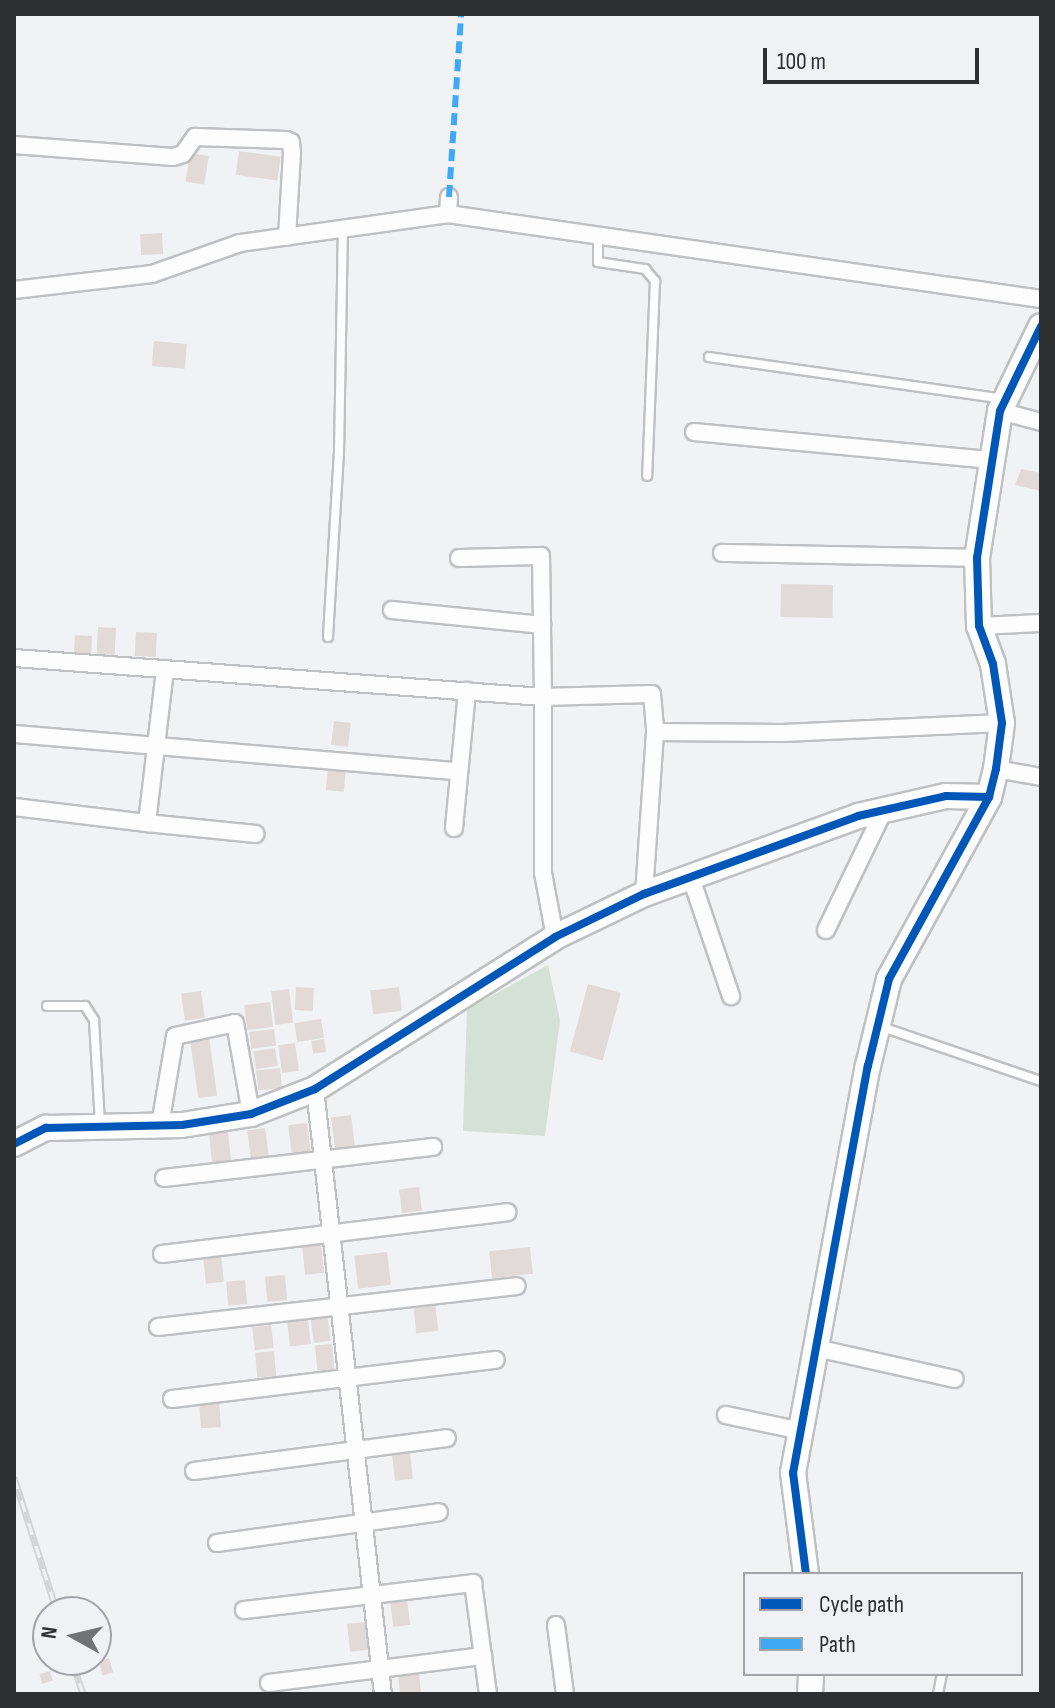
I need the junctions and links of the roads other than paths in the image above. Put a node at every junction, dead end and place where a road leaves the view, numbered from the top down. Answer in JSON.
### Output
{"nodes":[{"id":1,"x":14,"y":145,"type":"edge"},
{"id":2,"x":343,"y":229,"type":"junction"},
{"id":3,"x":598,"y":233,"type":"junction"},
{"id":4,"x":287,"y":237,"type":"junction"},
{"id":5,"x":14,"y":290,"type":"edge"},
{"id":6,"x":1041,"y":299,"type":"edge"},
{"id":7,"x":1041,"y":326,"type":"edge"},
{"id":8,"x":1034,"y":350,"type":"edge"},
{"id":9,"x":709,"y":357,"type":"dead end"},
{"id":10,"x":1002,"y":405,"type":"junction"},
{"id":11,"x":1041,"y":422,"type":"edge"},
{"id":12,"x":694,"y":432,"type":"dead end"},
{"id":13,"x":989,"y":460,"type":"junction"},
{"id":14,"x":647,"y":476,"type":"dead end"},
{"id":15,"x":722,"y":553,"type":"dead end"},
{"id":16,"x":459,"y":558,"type":"dead end"},
{"id":17,"x":977,"y":558,"type":"junction"},
{"id":18,"x":392,"y":610,"type":"dead end"},
{"id":19,"x":1041,"y":623,"type":"edge"},
{"id":20,"x":542,"y":625,"type":"junction"},
{"id":21,"x":979,"y":626,"type":"junction"},
{"id":22,"x":328,"y":637,"type":"dead end"},
{"id":23,"x":14,"y":658,"type":"edge"},
{"id":24,"x":165,"y":669,"type":"junction"},
{"id":25,"x":467,"y":691,"type":"junction"},
{"id":26,"x":543,"y":697,"type":"junction"},
{"id":27,"x":1002,"y":723,"type":"junction"},
{"id":28,"x":655,"y":732,"type":"junction"},
{"id":29,"x":14,"y":734,"type":"edge"},
{"id":30,"x":157,"y":747,"type":"junction"},
{"id":31,"x":996,"y":769,"type":"junction"},
{"id":32,"x":457,"y":771,"type":"junction"},
{"id":33,"x":1041,"y":777,"type":"edge"},
{"id":34,"x":989,"y":797,"type":"junction"},
{"id":35,"x":14,"y":807,"type":"edge"},
{"id":36,"x":884,"y":810,"type":"junction"},
{"id":37,"x":147,"y":823,"type":"junction"},
{"id":38,"x":454,"y":828,"type":"dead end"},
{"id":39,"x":255,"y":834,"type":"dead end"},
{"id":40,"x":690,"y":875,"type":"junction"},
{"id":41,"x":644,"y":894,"type":"junction"},
{"id":42,"x":826,"y":930,"type":"dead end"},
{"id":43,"x":555,"y":937,"type":"junction"},
{"id":44,"x":731,"y":996,"type":"dead end"},
{"id":45,"x":47,"y":1006,"type":"dead end"},
{"id":46,"x":878,"y":1025,"type":"junction"},
{"id":47,"x":1041,"y":1081,"type":"edge"},
{"id":48,"x":315,"y":1089,"type":"junction"},
{"id":49,"x":251,"y":1114,"type":"junction"},
{"id":50,"x":100,"y":1123,"type":"junction"},
{"id":51,"x":160,"y":1125,"type":"junction"},
{"id":52,"x":14,"y":1144,"type":"edge"},
{"id":53,"x":433,"y":1147,"type":"dead end"},
{"id":54,"x":322,"y":1158,"type":"junction"},
{"id":55,"x":164,"y":1178,"type":"dead end"},
{"id":56,"x":507,"y":1212,"type":"dead end"},
{"id":57,"x":331,"y":1236,"type":"junction"},
{"id":58,"x":162,"y":1254,"type":"dead end"},
{"id":59,"x":517,"y":1286,"type":"dead end"},
{"id":60,"x":339,"y":1306,"type":"junction"},
{"id":61,"x":158,"y":1327,"type":"dead end"},
{"id":62,"x":816,"y":1348,"type":"junction"},
{"id":63,"x":496,"y":1360,"type":"dead end"},
{"id":64,"x":348,"y":1377,"type":"junction"},
{"id":65,"x":955,"y":1379,"type":"dead end"},
{"id":66,"x":172,"y":1399,"type":"dead end"},
{"id":67,"x":726,"y":1415,"type":"dead end"},
{"id":68,"x":801,"y":1431,"type":"junction"},
{"id":69,"x":447,"y":1438,"type":"dead end"},
{"id":70,"x":358,"y":1448,"type":"junction"},
{"id":71,"x":194,"y":1471,"type":"dead end"},
{"id":72,"x":439,"y":1512,"type":"dead end"},
{"id":73,"x":364,"y":1525,"type":"junction"},
{"id":74,"x":217,"y":1543,"type":"dead end"},
{"id":75,"x":806,"y":1572,"type":"edge"},
{"id":76,"x":371,"y":1595,"type":"junction"},
{"id":77,"x":244,"y":1610,"type":"dead end"},
{"id":78,"x":556,"y":1625,"type":"dead end"},
{"id":79,"x":483,"y":1656,"type":"junction"},
{"id":80,"x":380,"y":1673,"type":"junction"},
{"id":81,"x":269,"y":1683,"type":"dead end"},
{"id":82,"x":383,"y":1694,"type":"edge"},
{"id":83,"x":488,"y":1694,"type":"edge"},
{"id":84,"x":565,"y":1694,"type":"edge"}],
"edges":[{"from":1,"to":4,"type":"street"},
{"from":2,"to":3,"type":"street"},
{"from":2,"to":4,"type":"street"},
{"from":2,"to":22,"type":"lane"},
{"from":3,"to":6,"type":"street"},
{"from":3,"to":14,"type":"lane"},
{"from":4,"to":5,"type":"street"},
{"from":7,"to":8,"type":"street"},
{"from":8,"to":10,"type":"street"},
{"from":9,"to":10,"type":"lane"},
{"from":10,"to":11,"type":"street"},
{"from":10,"to":13,"type":"street"},
{"from":12,"to":13,"type":"street"},
{"from":13,"to":17,"type":"street"},
{"from":15,"to":17,"type":"street"},
{"from":16,"to":20,"type":"street"},
{"from":17,"to":21,"type":"street"},
{"from":18,"to":20,"type":"street"},
{"from":19,"to":21,"type":"street"},
{"from":20,"to":26,"type":"street"},
{"from":21,"to":27,"type":"street"},
{"from":23,"to":24,"type":"street"},
{"from":24,"to":25,"type":"street"},
{"from":24,"to":30,"type":"street"},
{"from":25,"to":26,"type":"street"},
{"from":25,"to":32,"type":"street"},
{"from":26,"to":28,"type":"street"},
{"from":26,"to":43,"type":"street"},
{"from":27,"to":28,"type":"street"},
{"from":27,"to":31,"type":"street"},
{"from":28,"to":41,"type":"street"},
{"from":29,"to":30,"type":"street"},
{"from":30,"to":32,"type":"street"},
{"from":30,"to":37,"type":"street"},
{"from":31,"to":33,"type":"street"},
{"from":31,"to":34,"type":"street"},
{"from":32,"to":38,"type":"street"},
{"from":34,"to":36,"type":"street"},
{"from":34,"to":46,"type":"street"},
{"from":35,"to":37,"type":"street"},
{"from":36,"to":40,"type":"street"},
{"from":36,"to":42,"type":"street"},
{"from":37,"to":39,"type":"street"},
{"from":40,"to":41,"type":"street"},
{"from":40,"to":44,"type":"street"},
{"from":41,"to":43,"type":"street"},
{"from":43,"to":48,"type":"street"},
{"from":45,"to":50,"type":"lane"},
{"from":46,"to":47,"type":"lane"},
{"from":46,"to":62,"type":"street"},
{"from":48,"to":49,"type":"street"},
{"from":48,"to":54,"type":"street"},
{"from":49,"to":51,"type":"street"},
{"from":49,"to":51,"type":"street"},
{"from":50,"to":51,"type":"street"},
{"from":50,"to":52,"type":"street"},
{"from":53,"to":54,"type":"street"},
{"from":54,"to":55,"type":"street"},
{"from":54,"to":57,"type":"street"},
{"from":56,"to":57,"type":"street"},
{"from":57,"to":58,"type":"street"},
{"from":57,"to":60,"type":"street"},
{"from":59,"to":60,"type":"street"},
{"from":60,"to":61,"type":"street"},
{"from":60,"to":64,"type":"street"},
{"from":62,"to":65,"type":"street"},
{"from":62,"to":68,"type":"street"},
{"from":63,"to":64,"type":"street"},
{"from":64,"to":66,"type":"street"},
{"from":64,"to":70,"type":"street"},
{"from":67,"to":68,"type":"street"},
{"from":68,"to":75,"type":"street"},
{"from":69,"to":70,"type":"street"},
{"from":70,"to":71,"type":"street"},
{"from":70,"to":73,"type":"street"},
{"from":72,"to":73,"type":"street"},
{"from":73,"to":74,"type":"street"},
{"from":73,"to":76,"type":"street"},
{"from":76,"to":77,"type":"street"},
{"from":76,"to":79,"type":"street"},
{"from":76,"to":80,"type":"street"},
{"from":78,"to":84,"type":"street"},
{"from":79,"to":80,"type":"street"},
{"from":79,"to":83,"type":"street"},
{"from":80,"to":81,"type":"street"},
{"from":80,"to":82,"type":"street"}]}
